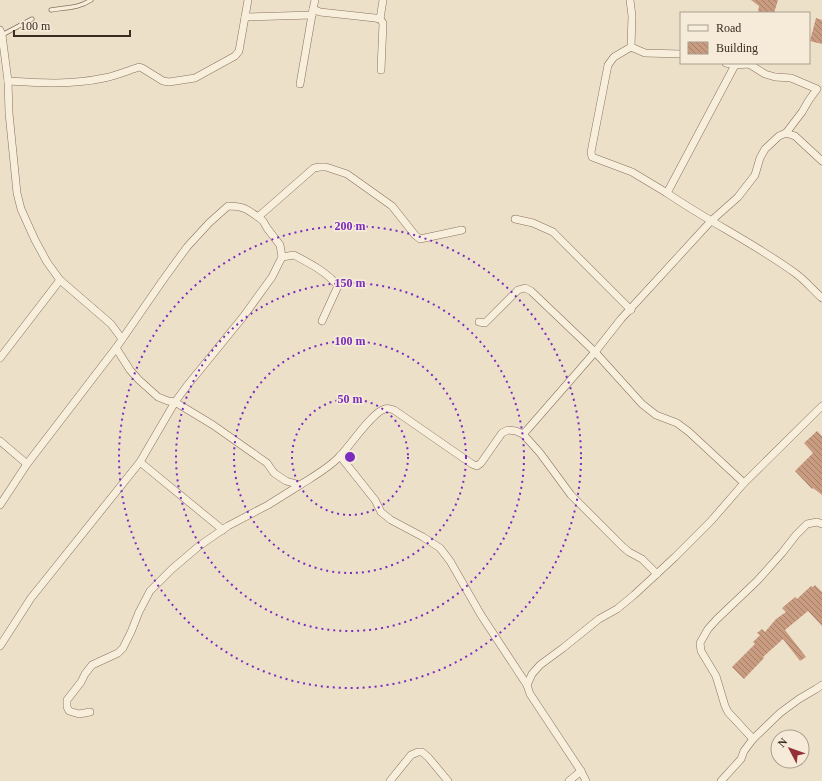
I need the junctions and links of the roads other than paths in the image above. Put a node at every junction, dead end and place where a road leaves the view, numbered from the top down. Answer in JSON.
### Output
{"nodes":[{"id":1,"x":91,"y":0,"type":"edge"},
{"id":2,"x":248,"y":0,"type":"edge"},
{"id":3,"x":315,"y":0,"type":"edge"},
{"id":4,"x":383,"y":0,"type":"edge"},
{"id":5,"x":630,"y":0,"type":"edge"},
{"id":6,"x":51,"y":10,"type":"dead end"},
{"id":7,"x":312,"y":12,"type":"junction"},
{"id":8,"x":246,"y":17,"type":"junction"},
{"id":9,"x":32,"y":19,"type":"dead end"},
{"id":10,"x":380,"y":20,"type":"junction"},
{"id":11,"x":1,"y":33,"type":"edge"},
{"id":12,"x":631,"y":47,"type":"junction"},
{"id":13,"x":680,"y":54,"type":"edge"},
{"id":14,"x":730,"y":64,"type":"edge"},
{"id":15,"x":735,"y":65,"type":"junction"},
{"id":16,"x":381,"y":70,"type":"dead end"},
{"id":17,"x":5,"y":76,"type":"edge"},
{"id":18,"x":300,"y":84,"type":"dead end"},
{"id":19,"x":820,"y":88,"type":"edge"},
{"id":20,"x":786,"y":134,"type":"junction"},
{"id":21,"x":822,"y":161,"type":"edge"},
{"id":22,"x":667,"y":194,"type":"junction"},
{"id":23,"x":258,"y":217,"type":"junction"},
{"id":24,"x":515,"y":219,"type":"dead end"},
{"id":25,"x":712,"y":221,"type":"junction"},
{"id":26,"x":462,"y":230,"type":"dead end"},
{"id":27,"x":280,"y":245,"type":"junction"},
{"id":28,"x":294,"y":255,"type":"junction"},
{"id":29,"x":282,"y":257,"type":"junction"},
{"id":30,"x":60,"y":280,"type":"junction"},
{"id":31,"x":822,"y":298,"type":"edge"},
{"id":32,"x":631,"y":310,"type":"junction"},
{"id":33,"x":322,"y":321,"type":"dead end"},
{"id":34,"x":479,"y":322,"type":"dead end"},
{"id":35,"x":122,"y":339,"type":"junction"},
{"id":36,"x":116,"y":348,"type":"junction"},
{"id":37,"x":595,"y":352,"type":"junction"},
{"id":38,"x":0,"y":358,"type":"edge"},
{"id":39,"x":175,"y":402,"type":"junction"},
{"id":40,"x":822,"y":406,"type":"edge"},
{"id":41,"x":523,"y":434,"type":"junction"},
{"id":42,"x":0,"y":441,"type":"edge"},
{"id":43,"x":340,"y":456,"type":"junction"},
{"id":44,"x":140,"y":462,"type":"junction"},
{"id":45,"x":27,"y":464,"type":"junction"},
{"id":46,"x":744,"y":483,"type":"junction"},
{"id":47,"x":300,"y":485,"type":"junction"},
{"id":48,"x":0,"y":505,"type":"edge"},
{"id":49,"x":822,"y":524,"type":"edge"},
{"id":50,"x":222,"y":530,"type":"junction"},
{"id":51,"x":657,"y":574,"type":"junction"},
{"id":52,"x":0,"y":646,"type":"edge"},
{"id":53,"x":527,"y":685,"type":"junction"},
{"id":54,"x":822,"y":685,"type":"edge"},
{"id":55,"x":90,"y":712,"type":"dead end"},
{"id":56,"x":753,"y":739,"type":"junction"},
{"id":57,"x":581,"y":771,"type":"junction"},
{"id":58,"x":390,"y":781,"type":"edge"},
{"id":59,"x":448,"y":781,"type":"edge"},
{"id":60,"x":569,"y":781,"type":"edge"},
{"id":61,"x":586,"y":781,"type":"edge"},
{"id":62,"x":721,"y":781,"type":"edge"}],
"edges":[{"from":1,"to":6,"type":"lane"},
{"from":2,"to":8,"type":"street"},
{"from":3,"to":7,"type":"street"},
{"from":4,"to":10,"type":"street"},
{"from":5,"to":12,"type":"street"},
{"from":7,"to":8,"type":"street"},
{"from":7,"to":10,"type":"street"},
{"from":7,"to":18,"type":"street"},
{"from":8,"to":17,"type":"street"},
{"from":9,"to":11,"type":"lane"},
{"from":10,"to":16,"type":"street"},
{"from":11,"to":17,"type":"street"},
{"from":12,"to":13,"type":"street"},
{"from":12,"to":22,"type":"street"},
{"from":14,"to":15,"type":"street"},
{"from":15,"to":19,"type":"street"},
{"from":15,"to":22,"type":"street"},
{"from":17,"to":30,"type":"street"},
{"from":19,"to":20,"type":"street"},
{"from":20,"to":21,"type":"street"},
{"from":20,"to":25,"type":"street"},
{"from":22,"to":25,"type":"street"},
{"from":23,"to":26,"type":"street"},
{"from":23,"to":27,"type":"street"},
{"from":23,"to":35,"type":"street"},
{"from":24,"to":32,"type":"street"},
{"from":25,"to":31,"type":"street"},
{"from":25,"to":32,"type":"street"},
{"from":27,"to":28,"type":"street"},
{"from":27,"to":29,"type":"street"},
{"from":28,"to":29,"type":"street"},
{"from":28,"to":33,"type":"street"},
{"from":29,"to":39,"type":"street"},
{"from":30,"to":35,"type":"street"},
{"from":30,"to":38,"type":"street"},
{"from":32,"to":37,"type":"street"},
{"from":34,"to":37,"type":"street"},
{"from":35,"to":36,"type":"street"},
{"from":36,"to":39,"type":"street"},
{"from":36,"to":45,"type":"street"},
{"from":37,"to":41,"type":"street"},
{"from":37,"to":46,"type":"street"},
{"from":39,"to":44,"type":"street"},
{"from":39,"to":47,"type":"street"},
{"from":40,"to":46,"type":"street"},
{"from":41,"to":43,"type":"street"},
{"from":41,"to":51,"type":"street"},
{"from":42,"to":45,"type":"street"},
{"from":43,"to":47,"type":"street"},
{"from":43,"to":53,"type":"street"},
{"from":44,"to":50,"type":"street"},
{"from":44,"to":52,"type":"street"},
{"from":45,"to":48,"type":"street"},
{"from":46,"to":51,"type":"street"},
{"from":47,"to":50,"type":"street"},
{"from":49,"to":56,"type":"street"},
{"from":50,"to":55,"type":"street"},
{"from":51,"to":53,"type":"street"},
{"from":53,"to":57,"type":"street"},
{"from":54,"to":56,"type":"street"},
{"from":56,"to":62,"type":"street"},
{"from":57,"to":60,"type":"street"},
{"from":57,"to":61,"type":"street"},
{"from":58,"to":59,"type":"street"}]}
